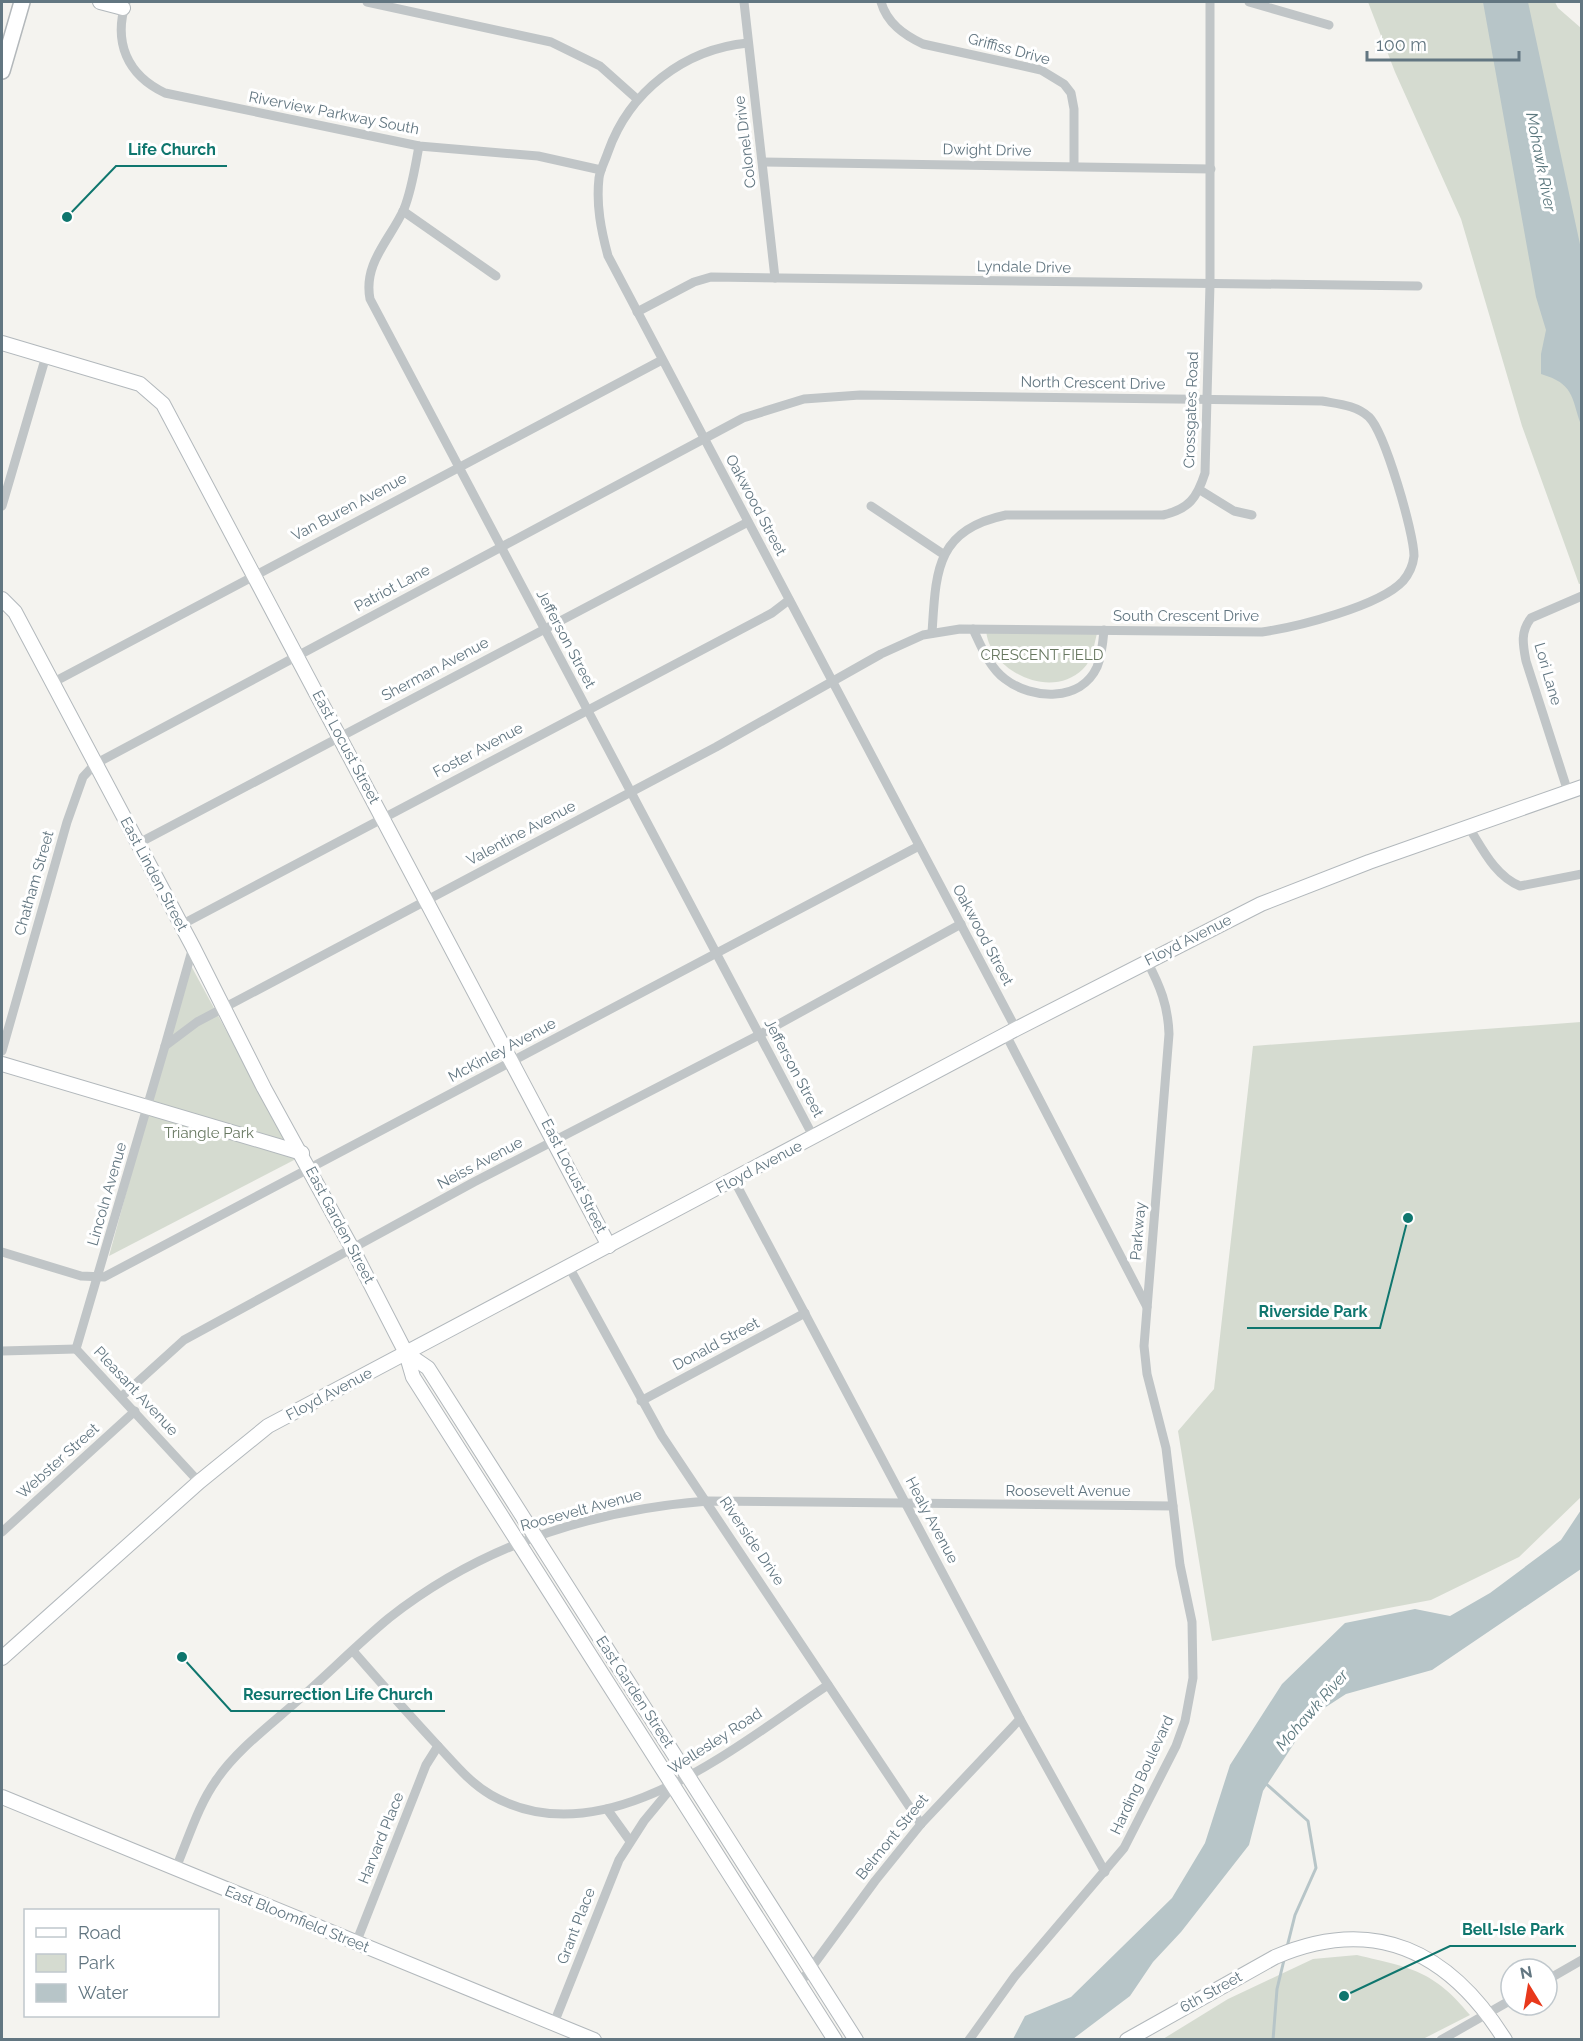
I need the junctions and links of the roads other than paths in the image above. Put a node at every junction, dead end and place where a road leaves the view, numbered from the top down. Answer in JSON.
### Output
{"nodes":[{"id":1,"x":22,"y":2,"type":"edge"},
{"id":2,"x":100,"y":2,"type":"edge"},
{"id":3,"x":367,"y":2,"type":"edge"},
{"id":4,"x":744,"y":2,"type":"edge"},
{"id":5,"x":881,"y":2,"type":"edge"},
{"id":6,"x":1210,"y":2,"type":"edge"},
{"id":7,"x":1249,"y":2,"type":"edge"},
{"id":8,"x":124,"y":5,"type":"edge"},
{"id":9,"x":1329,"y":25,"type":"dead end"},
{"id":10,"x":748,"y":43,"type":"junction"},
{"id":11,"x":2,"y":71,"type":"edge"},
{"id":12,"x":637,"y":99,"type":"junction"},
{"id":13,"x":419,"y":146,"type":"junction"},
{"id":14,"x":763,"y":162,"type":"junction"},
{"id":15,"x":1074,"y":166,"type":"junction"},
{"id":16,"x":1211,"y":169,"type":"junction"},
{"id":17,"x":601,"y":170,"type":"junction"},
{"id":18,"x":403,"y":211,"type":"junction"},
{"id":19,"x":496,"y":276,"type":"dead end"},
{"id":20,"x":775,"y":278,"type":"junction"},
{"id":21,"x":1210,"y":284,"type":"junction"},
{"id":22,"x":1418,"y":286,"type":"dead end"},
{"id":23,"x":637,"y":312,"type":"junction"},
{"id":24,"x":2,"y":343,"type":"edge"},
{"id":25,"x":46,"y":356,"type":"junction"},
{"id":26,"x":662,"y":360,"type":"junction"},
{"id":27,"x":1207,"y":400,"type":"junction"},
{"id":28,"x":705,"y":440,"type":"junction"},
{"id":29,"x":457,"y":467,"type":"junction"},
{"id":30,"x":1200,"y":490,"type":"junction"},
{"id":31,"x":2,"y":506,"type":"edge"},
{"id":32,"x":871,"y":506,"type":"dead end"},
{"id":33,"x":1252,"y":515,"type":"dead end"},
{"id":34,"x":748,"y":522,"type":"junction"},
{"id":35,"x":500,"y":548,"type":"junction"},
{"id":36,"x":944,"y":554,"type":"junction"},
{"id":37,"x":1413,"y":563,"type":"joint"},
{"id":38,"x":254,"y":575,"type":"junction"},
{"id":39,"x":1581,"y":596,"type":"edge"},
{"id":40,"x":2,"y":599,"type":"edge"},
{"id":41,"x":789,"y":600,"type":"junction"},
{"id":42,"x":544,"y":629,"type":"junction"},
{"id":43,"x":973,"y":629,"type":"junction"},
{"id":44,"x":1104,"y":630,"type":"junction"},
{"id":45,"x":932,"y":633,"type":"junction"},
{"id":46,"x":298,"y":655,"type":"junction"},
{"id":47,"x":52,"y":683,"type":"junction"},
{"id":48,"x":832,"y":683,"type":"junction"},
{"id":49,"x":587,"y":710,"type":"junction"},
{"id":50,"x":341,"y":737,"type":"junction"},
{"id":51,"x":95,"y":764,"type":"junction"},
{"id":52,"x":1575,"y":789,"type":"edge"},
{"id":53,"x":630,"y":792,"type":"junction"},
{"id":54,"x":384,"y":818,"type":"junction"},
{"id":55,"x":1468,"y":826,"type":"junction"},
{"id":56,"x":137,"y":844,"type":"junction"},
{"id":57,"x":919,"y":846,"type":"junction"},
{"id":58,"x":1581,"y":874,"type":"edge"},
{"id":59,"x":427,"y":898,"type":"junction"},
{"id":60,"x":961,"y":924,"type":"junction"},
{"id":61,"x":181,"y":925,"type":"junction"},
{"id":62,"x":193,"y":947,"type":"junction"},
{"id":63,"x":716,"y":952,"type":"junction"},
{"id":64,"x":1147,"y":961,"type":"junction"},
{"id":65,"x":222,"y":1007,"type":"junction"},
{"id":66,"x":1011,"y":1032,"type":"junction"},
{"id":67,"x":759,"y":1035,"type":"junction"},
{"id":68,"x":165,"y":1046,"type":"junction"},
{"id":69,"x":2,"y":1051,"type":"edge"},
{"id":70,"x":513,"y":1060,"type":"junction"},
{"id":71,"x":2,"y":1064,"type":"edge"},
{"id":72,"x":147,"y":1107,"type":"junction"},
{"id":73,"x":814,"y":1138,"type":"junction"},
{"id":74,"x":556,"y":1140,"type":"junction"},
{"id":75,"x":302,"y":1153,"type":"junction"},
{"id":76,"x":310,"y":1169,"type":"junction"},
{"id":77,"x":734,"y":1180,"type":"junction"},
{"id":78,"x":609,"y":1246,"type":"junction"},
{"id":79,"x":353,"y":1250,"type":"junction"},
{"id":80,"x":2,"y":1252,"type":"edge"},
{"id":81,"x":569,"y":1267,"type":"junction"},
{"id":82,"x":98,"y":1278,"type":"junction"},
{"id":83,"x":1147,"y":1307,"type":"junction"},
{"id":84,"x":805,"y":1313,"type":"junction"},
{"id":85,"x":76,"y":1349,"type":"junction"},
{"id":86,"x":2,"y":1351,"type":"edge"},
{"id":87,"x":406,"y":1353,"type":"junction"},
{"id":88,"x":121,"y":1397,"type":"junction"},
{"id":89,"x":641,"y":1401,"type":"junction"},
{"id":90,"x":135,"y":1411,"type":"junction"},
{"id":91,"x":199,"y":1482,"type":"junction"},
{"id":92,"x":708,"y":1501,"type":"junction"},
{"id":93,"x":906,"y":1503,"type":"junction"},
{"id":94,"x":1173,"y":1506,"type":"junction"},
{"id":95,"x":2,"y":1533,"type":"edge"},
{"id":96,"x":534,"y":1536,"type":"junction"},
{"id":97,"x":516,"y":1542,"type":"junction"},
{"id":98,"x":353,"y":1651,"type":"junction"},
{"id":99,"x":2,"y":1658,"type":"edge"},
{"id":100,"x":828,"y":1685,"type":"junction"},
{"id":101,"x":1020,"y":1719,"type":"junction"},
{"id":102,"x":438,"y":1746,"type":"junction"},
{"id":103,"x":689,"y":1777,"type":"junction"},
{"id":104,"x":673,"y":1786,"type":"junction"},
{"id":105,"x":2,"y":1797,"type":"edge"},
{"id":106,"x":607,"y":1809,"type":"junction"},
{"id":107,"x":921,"y":1824,"type":"junction"},
{"id":108,"x":630,"y":1841,"type":"junction"},
{"id":109,"x":176,"y":1870,"type":"junction"},
{"id":110,"x":1105,"y":1872,"type":"junction"},
{"id":111,"x":356,"y":1943,"type":"junction"},
{"id":112,"x":1581,"y":1960,"type":"edge"},
{"id":113,"x":811,"y":1968,"type":"junction"},
{"id":114,"x":1559,"y":1973,"type":"edge"},
{"id":115,"x":800,"y":1983,"type":"junction"},
{"id":116,"x":1499,"y":2007,"type":"edge"},
{"id":117,"x":1488,"y":2013,"type":"junction"},
{"id":118,"x":554,"y":2023,"type":"junction"},
{"id":119,"x":594,"y":2040,"type":"edge"},
{"id":120,"x":835,"y":2040,"type":"edge"},
{"id":121,"x":856,"y":2040,"type":"edge"},
{"id":122,"x":969,"y":2040,"type":"edge"},
{"id":123,"x":1127,"y":2040,"type":"edge"},
{"id":124,"x":1441,"y":2040,"type":"edge"},
{"id":125,"x":1505,"y":2040,"type":"edge"}],
"edges":[{"from":1,"to":11,"type":"main road"},
{"from":2,"to":8,"type":"street"},
{"from":3,"to":12,"type":"street"},
{"from":4,"to":10,"type":"street","name":"Colonel Drive"},
{"from":5,"to":15,"type":"street","name":"Griffiss Drive"},
{"from":6,"to":16,"type":"street","name":"Crossgates Road"},
{"from":7,"to":9,"type":"street"},
{"from":8,"to":13,"type":"street","name":"Riverview Parkway South"},
{"from":10,"to":12,"type":"street","name":"Oakwood Street"},
{"from":10,"to":14,"type":"street","name":"Colonel Drive"},
{"from":12,"to":17,"type":"street","name":"Oakwood Street"},
{"from":13,"to":17,"type":"street","name":"Riverview Parkway South"},
{"from":13,"to":18,"type":"street","name":"Jefferson Street"},
{"from":14,"to":15,"type":"street","name":"Dwight Drive"},
{"from":14,"to":20,"type":"street","name":"Colonel Drive"},
{"from":15,"to":16,"type":"street","name":"Dwight Drive"},
{"from":16,"to":21,"type":"street","name":"Crossgates Road"},
{"from":17,"to":23,"type":"street","name":"Oakwood Street"},
{"from":18,"to":19,"type":"street"},
{"from":18,"to":29,"type":"street","name":"Jefferson Street"},
{"from":20,"to":21,"type":"street","name":"Lyndale Drive"},
{"from":20,"to":23,"type":"street","name":"Lyndale Drive"},
{"from":21,"to":22,"type":"street","name":"Lyndale Drive"},
{"from":21,"to":27,"type":"street","name":"Crossgates Road"},
{"from":23,"to":26,"type":"street","name":"Oakwood Street"},
{"from":24,"to":25,"type":"street","name":"East Locust Street"},
{"from":25,"to":31,"type":"street"},
{"from":25,"to":38,"type":"street","name":"East Locust Street"},
{"from":26,"to":28,"type":"street","name":"Oakwood Street"},
{"from":26,"to":29,"type":"street","name":"Van Buren Avenue"},
{"from":27,"to":28,"type":"street","name":"North Crescent Drive"},
{"from":27,"to":30,"type":"street","name":"Crossgates Road"},
{"from":27,"to":37,"type":"street","name":"North Crescent Drive"},
{"from":28,"to":34,"type":"street","name":"Oakwood Street"},
{"from":28,"to":35,"type":"street","name":"Patriot Lane"},
{"from":29,"to":35,"type":"street","name":"Jefferson Street"},
{"from":29,"to":38,"type":"street","name":"Van Buren Avenue"},
{"from":30,"to":33,"type":"street"},
{"from":30,"to":36,"type":"street","name":"Crossgates Road"},
{"from":32,"to":36,"type":"street"},
{"from":34,"to":41,"type":"street","name":"Oakwood Street"},
{"from":34,"to":42,"type":"street","name":"Sherman Avenue"},
{"from":35,"to":42,"type":"street","name":"Jefferson Street"},
{"from":35,"to":46,"type":"street","name":"Patriot Lane"},
{"from":36,"to":45,"type":"street","name":"Crossgates Road"},
{"from":37,"to":44,"type":"street","name":"South Crescent Drive"},
{"from":38,"to":46,"type":"street","name":"East Locust Street"},
{"from":38,"to":47,"type":"street","name":"Van Buren Avenue"},
{"from":39,"to":52,"type":"street","name":"Lori Lane"},
{"from":40,"to":47,"type":"street","name":"East Linden Street"},
{"from":41,"to":48,"type":"street","name":"Oakwood Street"},
{"from":41,"to":49,"type":"street","name":"Foster Avenue"},
{"from":42,"to":49,"type":"street","name":"Jefferson Street"},
{"from":42,"to":50,"type":"street","name":"Sherman Avenue"},
{"from":43,"to":44,"type":"street","name":"South Crescent Drive"},
{"from":43,"to":44,"type":"street"},
{"from":43,"to":45,"type":"street","name":"South Crescent Drive"},
{"from":45,"to":48,"type":"street"},
{"from":46,"to":50,"type":"street","name":"East Locust Street"},
{"from":46,"to":51,"type":"street","name":"Patriot Lane"},
{"from":47,"to":51,"type":"street","name":"East Linden Street"},
{"from":48,"to":53,"type":"street","name":"Valentine Avenue"},
{"from":48,"to":57,"type":"street","name":"Oakwood Street"},
{"from":49,"to":53,"type":"street","name":"Jefferson Street"},
{"from":49,"to":54,"type":"street","name":"Foster Avenue"},
{"from":50,"to":54,"type":"street","name":"East Locust Street"},
{"from":50,"to":56,"type":"street","name":"Sherman Avenue"},
{"from":51,"to":56,"type":"street","name":"East Linden Street"},
{"from":51,"to":69,"type":"street","name":"Chatham Street"},
{"from":52,"to":55,"type":"street","name":"Floyd Avenue"},
{"from":53,"to":59,"type":"street","name":"Valentine Avenue"},
{"from":53,"to":63,"type":"street","name":"Jefferson Street"},
{"from":54,"to":59,"type":"street","name":"East Locust Street"},
{"from":54,"to":61,"type":"street","name":"Foster Avenue"},
{"from":55,"to":58,"type":"street"},
{"from":55,"to":64,"type":"street","name":"Floyd Avenue"},
{"from":56,"to":61,"type":"street","name":"East Linden Street"},
{"from":57,"to":60,"type":"street","name":"Oakwood Street"},
{"from":57,"to":63,"type":"street","name":"McKinley Avenue"},
{"from":59,"to":65,"type":"street","name":"Valentine Avenue"},
{"from":59,"to":70,"type":"street","name":"East Locust Street"},
{"from":60,"to":66,"type":"street","name":"Oakwood Street"},
{"from":60,"to":67,"type":"street","name":"Neiss Avenue"},
{"from":61,"to":62,"type":"street","name":"East Linden Street"},
{"from":62,"to":65,"type":"street","name":"East Linden Street"},
{"from":62,"to":68,"type":"street","name":"Lincoln Avenue"},
{"from":63,"to":67,"type":"street","name":"Jefferson Street"},
{"from":63,"to":70,"type":"street","name":"McKinley Avenue"},
{"from":64,"to":66,"type":"street","name":"Floyd Avenue"},
{"from":64,"to":83,"type":"street","name":"Parkway"},
{"from":65,"to":68,"type":"street"},
{"from":65,"to":75,"type":"street","name":"East Linden Street"},
{"from":66,"to":73,"type":"street","name":"Floyd Avenue"},
{"from":66,"to":83,"type":"street","name":"Oakwood Street"},
{"from":67,"to":73,"type":"street","name":"Jefferson Street"},
{"from":67,"to":74,"type":"street","name":"Neiss Avenue"},
{"from":68,"to":72,"type":"street","name":"Lincoln Avenue"},
{"from":70,"to":74,"type":"street","name":"East Locust Street"},
{"from":70,"to":76,"type":"street","name":"McKinley Avenue"},
{"from":71,"to":72,"type":"street","name":"East Garden Street"},
{"from":72,"to":75,"type":"street","name":"East Garden Street"},
{"from":72,"to":82,"type":"street","name":"Lincoln Avenue"},
{"from":73,"to":77,"type":"street","name":"Floyd Avenue"},
{"from":74,"to":78,"type":"street","name":"East Locust Street"},
{"from":74,"to":79,"type":"street","name":"Neiss Avenue"},
{"from":75,"to":76,"type":"street","name":"East Garden Street"},
{"from":76,"to":79,"type":"street","name":"East Garden Street"},
{"from":76,"to":82,"type":"street","name":"McKinley Avenue"},
{"from":77,"to":78,"type":"street","name":"Floyd Avenue"},
{"from":77,"to":84,"type":"street","name":"Healy Avenue"},
{"from":78,"to":81,"type":"street","name":"Floyd Avenue"},
{"from":79,"to":87,"type":"street","name":"East Garden Street"},
{"from":79,"to":88,"type":"street","name":"Neiss Avenue"},
{"from":80,"to":82,"type":"street"},
{"from":81,"to":87,"type":"street","name":"Floyd Avenue"},
{"from":81,"to":89,"type":"street","name":"Riverside Drive"},
{"from":82,"to":85,"type":"street","name":"Lincoln Avenue"},
{"from":83,"to":94,"type":"street","name":"Parkway"},
{"from":84,"to":89,"type":"street","name":"Donald Street"},
{"from":84,"to":93,"type":"street","name":"Healy Avenue"},
{"from":85,"to":86,"type":"street","name":"Pleasant Avenue"},
{"from":85,"to":88,"type":"street","name":"Pleasant Avenue"},
{"from":87,"to":91,"type":"street","name":"Floyd Avenue"},
{"from":87,"to":96,"type":"street","name":"East Garden Street"},
{"from":87,"to":97,"type":"street","name":"East Garden Street"},
{"from":88,"to":90,"type":"street","name":"Pleasant Avenue"},
{"from":89,"to":92,"type":"street","name":"Riverside Drive"},
{"from":90,"to":91,"type":"street","name":"Pleasant Avenue"},
{"from":90,"to":95,"type":"street","name":"Webster Street"},
{"from":91,"to":99,"type":"street","name":"Floyd Avenue"},
{"from":92,"to":93,"type":"street","name":"Roosevelt Avenue"},
{"from":92,"to":96,"type":"street","name":"Roosevelt Avenue"},
{"from":92,"to":100,"type":"street","name":"Riverside Drive"},
{"from":93,"to":94,"type":"street","name":"Roosevelt Avenue"},
{"from":93,"to":101,"type":"street","name":"Healy Avenue"},
{"from":94,"to":110,"type":"street","name":"Harding Boulevard"},
{"from":96,"to":97,"type":"street","name":"Roosevelt Avenue"},
{"from":96,"to":103,"type":"street","name":"East Garden Street"},
{"from":97,"to":98,"type":"street","name":"Roosevelt Avenue"},
{"from":97,"to":104,"type":"street","name":"East Garden Street"},
{"from":98,"to":102,"type":"street","name":"Wellesley Road"},
{"from":98,"to":109,"type":"street","name":"Roosevelt Avenue"},
{"from":100,"to":103,"type":"street","name":"Wellesley Road"},
{"from":100,"to":107,"type":"street","name":"Riverside Drive"},
{"from":101,"to":107,"type":"street","name":"Belmont Street"},
{"from":101,"to":110,"type":"street","name":"Healy Avenue"},
{"from":102,"to":106,"type":"street","name":"Wellesley Road"},
{"from":102,"to":111,"type":"street","name":"Harvard Place"},
{"from":103,"to":104,"type":"street","name":"Wellesley Road"},
{"from":103,"to":113,"type":"street","name":"East Garden Street"},
{"from":104,"to":106,"type":"street","name":"Wellesley Road"},
{"from":104,"to":108,"type":"street","name":"Grant Place"},
{"from":104,"to":115,"type":"street","name":"East Garden Street"},
{"from":105,"to":109,"type":"street","name":"East Bloomfield Street"},
{"from":106,"to":108,"type":"street"},
{"from":107,"to":113,"type":"street","name":"Belmont Street"},
{"from":108,"to":118,"type":"street","name":"Grant Place"},
{"from":109,"to":111,"type":"street","name":"East Bloomfield Street"},
{"from":110,"to":122,"type":"street","name":"Harding Boulevard"},
{"from":111,"to":118,"type":"street","name":"East Bloomfield Street"},
{"from":112,"to":114,"type":"street"},
{"from":113,"to":115,"type":"street","name":"Belmont Street"},
{"from":113,"to":121,"type":"street","name":"East Garden Street"},
{"from":115,"to":120,"type":"street","name":"East Garden Street"},
{"from":116,"to":117,"type":"street"},
{"from":117,"to":123,"type":"street","name":"6th Street"},
{"from":117,"to":124,"type":"street"},
{"from":117,"to":125,"type":"street","name":"6th Street"},
{"from":118,"to":119,"type":"street","name":"East Bloomfield Street"}]}
